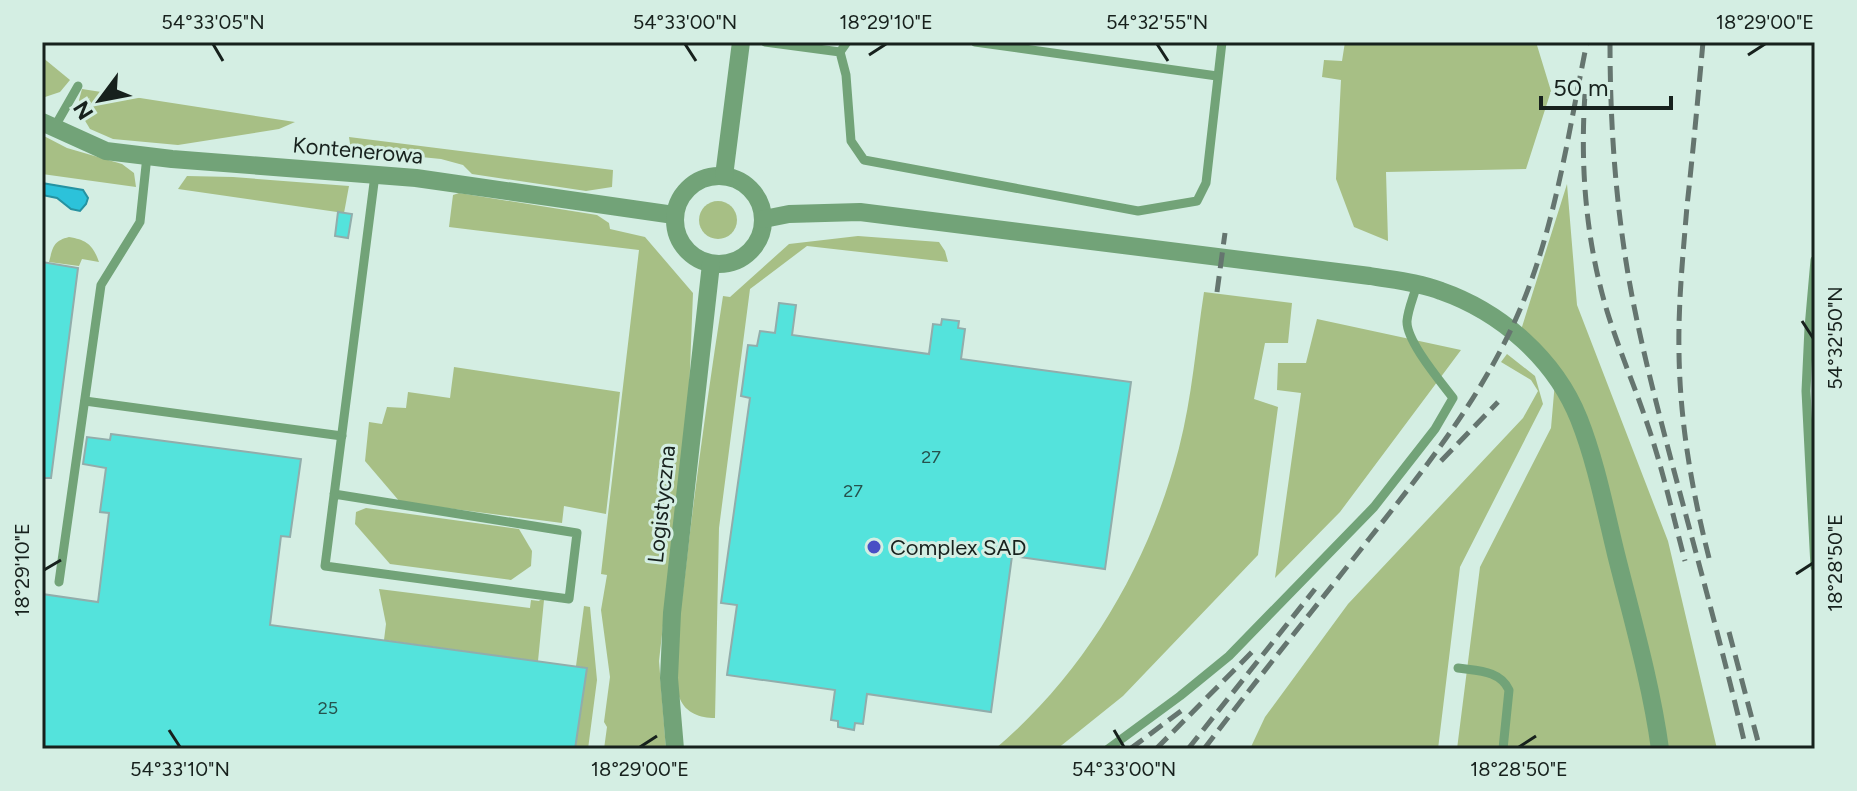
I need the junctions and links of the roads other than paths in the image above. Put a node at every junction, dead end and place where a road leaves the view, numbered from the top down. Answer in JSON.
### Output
{"nodes":[{"id":1,"x":741,"y":42,"type":"edge"},
{"id":2,"x":765,"y":42,"type":"edge"},
{"id":3,"x":847,"y":42,"type":"edge"},
{"id":4,"x":975,"y":42,"type":"edge"},
{"id":5,"x":1222,"y":42,"type":"edge"},
{"id":6,"x":840,"y":52,"type":"junction"},
{"id":7,"x":1217,"y":76,"type":"junction"},
{"id":8,"x":78,"y":86,"type":"dead end"},
{"id":9,"x":48,"y":125,"type":"edge"},
{"id":10,"x":147,"y":156,"type":"junction"},
{"id":11,"x":375,"y":175,"type":"junction"},
{"id":12,"x":724,"y":176,"type":"junction"},
{"id":13,"x":674,"y":215,"type":"junction"},
{"id":14,"x":764,"y":219,"type":"junction"},
{"id":15,"x":1815,"y":260,"type":"edge"},
{"id":16,"x":711,"y":264,"type":"junction"},
{"id":17,"x":1417,"y":284,"type":"junction"},
{"id":18,"x":85,"y":401,"type":"junction"},
{"id":19,"x":342,"y":436,"type":"junction"},
{"id":20,"x":334,"y":494,"type":"junction"},
{"id":21,"x":1815,"y":567,"type":"edge"},
{"id":22,"x":59,"y":582,"type":"dead end"},
{"id":23,"x":1458,"y":668,"type":"dead end"},
{"id":24,"x":675,"y":749,"type":"edge"},
{"id":25,"x":1108,"y":749,"type":"edge"},
{"id":26,"x":1503,"y":749,"type":"edge"},
{"id":27,"x":1660,"y":749,"type":"edge"}],
"edges":[{"from":1,"to":12,"type":"street"},
{"from":2,"to":6,"type":"lane"},
{"from":3,"to":6,"type":"lane"},
{"from":4,"to":7,"type":"lane"},
{"from":5,"to":7,"type":"lane"},
{"from":6,"to":7,"type":"lane"},
{"from":8,"to":9,"type":"lane"},
{"from":9,"to":10,"type":"street","name":"Kontenerowa"},
{"from":10,"to":11,"type":"street","name":"Kontenerowa"},
{"from":10,"to":18,"type":"lane"},
{"from":11,"to":13,"type":"street","name":"Kontenerowa"},
{"from":11,"to":19,"type":"lane"},
{"from":12,"to":13,"type":"street"},
{"from":12,"to":14,"type":"street"},
{"from":13,"to":16,"type":"street"},
{"from":14,"to":16,"type":"street"},
{"from":14,"to":17,"type":"street"},
{"from":15,"to":21,"type":"lane"},
{"from":16,"to":24,"type":"street","name":"Logistyczna"},
{"from":17,"to":25,"type":"lane"},
{"from":17,"to":27,"type":"street"},
{"from":18,"to":19,"type":"lane"},
{"from":18,"to":22,"type":"lane"},
{"from":19,"to":20,"type":"lane"},
{"from":20,"to":20,"type":"lane"},
{"from":23,"to":26,"type":"lane"}]}
